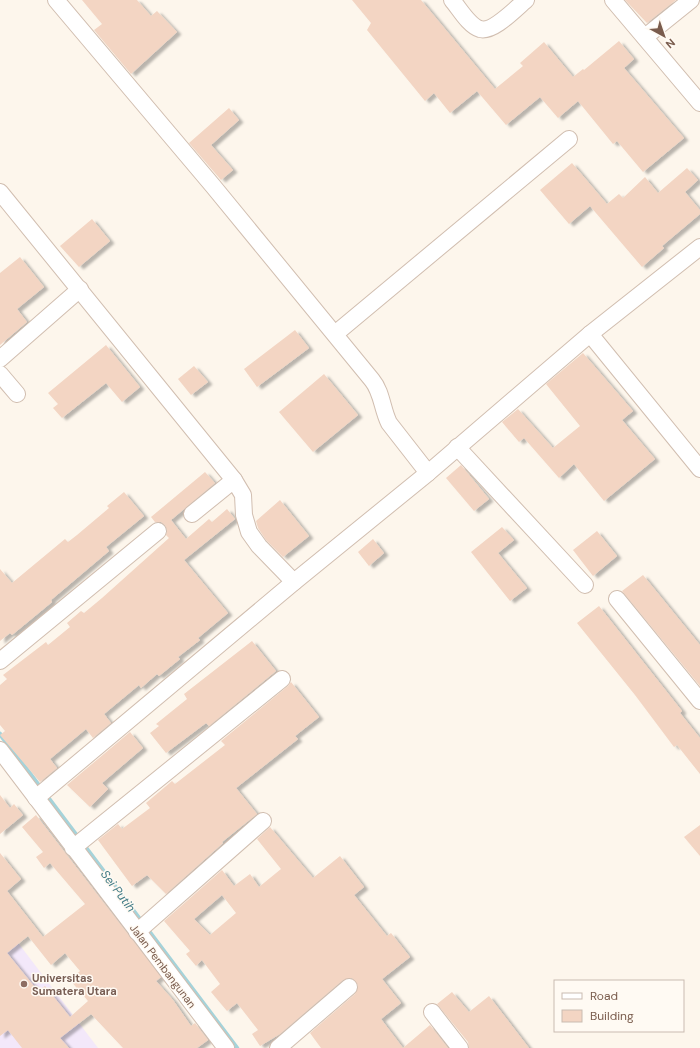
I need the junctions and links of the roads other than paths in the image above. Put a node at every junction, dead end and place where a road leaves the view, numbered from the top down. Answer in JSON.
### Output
{"nodes":[{"id":1,"x":56,"y":0,"type":"edge"},
{"id":2,"x":452,"y":0,"type":"edge"},
{"id":3,"x":526,"y":0,"type":"edge"},
{"id":4,"x":614,"y":0,"type":"edge"},
{"id":5,"x":692,"y":0,"type":"edge"},
{"id":6,"x":645,"y":37,"type":"junction"},
{"id":7,"x":700,"y":103,"type":"edge"},
{"id":8,"x":569,"y":139,"type":"dead end"},
{"id":9,"x":0,"y":192,"type":"edge"},
{"id":10,"x":700,"y":247,"type":"edge"},
{"id":11,"x":80,"y":289,"type":"junction"},
{"id":12,"x":335,"y":334,"type":"junction"},
{"id":13,"x":590,"y":334,"type":"junction"},
{"id":14,"x":0,"y":359,"type":"edge"},
{"id":15,"x":0,"y":374,"type":"edge"},
{"id":16,"x":17,"y":394,"type":"dead end"},
{"id":17,"x":457,"y":447,"type":"junction"},
{"id":18,"x":700,"y":469,"type":"edge"},
{"id":19,"x":428,"y":473,"type":"junction"},
{"id":20,"x":234,"y":480,"type":"junction"},
{"id":21,"x":192,"y":514,"type":"dead end"},
{"id":22,"x":158,"y":531,"type":"dead end"},
{"id":23,"x":294,"y":582,"type":"junction"},
{"id":24,"x":584,"y":585,"type":"dead end"},
{"id":25,"x":617,"y":599,"type":"dead end"},
{"id":26,"x":0,"y":661,"type":"edge"},
{"id":27,"x":282,"y":679,"type":"dead end"},
{"id":28,"x":700,"y":701,"type":"edge"},
{"id":29,"x":0,"y":750,"type":"edge"},
{"id":30,"x":42,"y":793,"type":"junction"},
{"id":31,"x":263,"y":821,"type":"dead end"},
{"id":32,"x":77,"y":845,"type":"junction"},
{"id":33,"x":141,"y":928,"type":"junction"},
{"id":34,"x":349,"y":987,"type":"dead end"},
{"id":35,"x":432,"y":1012,"type":"dead end"},
{"id":36,"x":226,"y":1048,"type":"edge"},
{"id":37,"x":278,"y":1048,"type":"edge"},
{"id":38,"x":460,"y":1048,"type":"edge"}],
"edges":[{"from":1,"to":12,"type":"street"},
{"from":2,"to":3,"type":"street"},
{"from":4,"to":6,"type":"street"},
{"from":5,"to":6,"type":"street"},
{"from":6,"to":7,"type":"street"},
{"from":8,"to":12,"type":"street"},
{"from":9,"to":11,"type":"street"},
{"from":10,"to":13,"type":"street"},
{"from":11,"to":14,"type":"street"},
{"from":11,"to":20,"type":"street"},
{"from":12,"to":19,"type":"street"},
{"from":13,"to":17,"type":"street"},
{"from":13,"to":18,"type":"street"},
{"from":15,"to":16,"type":"street"},
{"from":17,"to":19,"type":"street"},
{"from":17,"to":24,"type":"street"},
{"from":19,"to":23,"type":"street"},
{"from":20,"to":21,"type":"street"},
{"from":20,"to":23,"type":"street"},
{"from":22,"to":26,"type":"street"},
{"from":23,"to":30,"type":"street"},
{"from":25,"to":28,"type":"street"},
{"from":27,"to":32,"type":"street"},
{"from":29,"to":30,"type":"street","name":"Jalan Pembangunan"},
{"from":30,"to":32,"type":"street","name":"Jalan Pembangunan"},
{"from":31,"to":33,"type":"street"},
{"from":32,"to":33,"type":"street","name":"Jalan Pembangunan"},
{"from":33,"to":36,"type":"street","name":"Jalan Pembangunan"},
{"from":34,"to":37,"type":"street"},
{"from":35,"to":38,"type":"street"}]}
